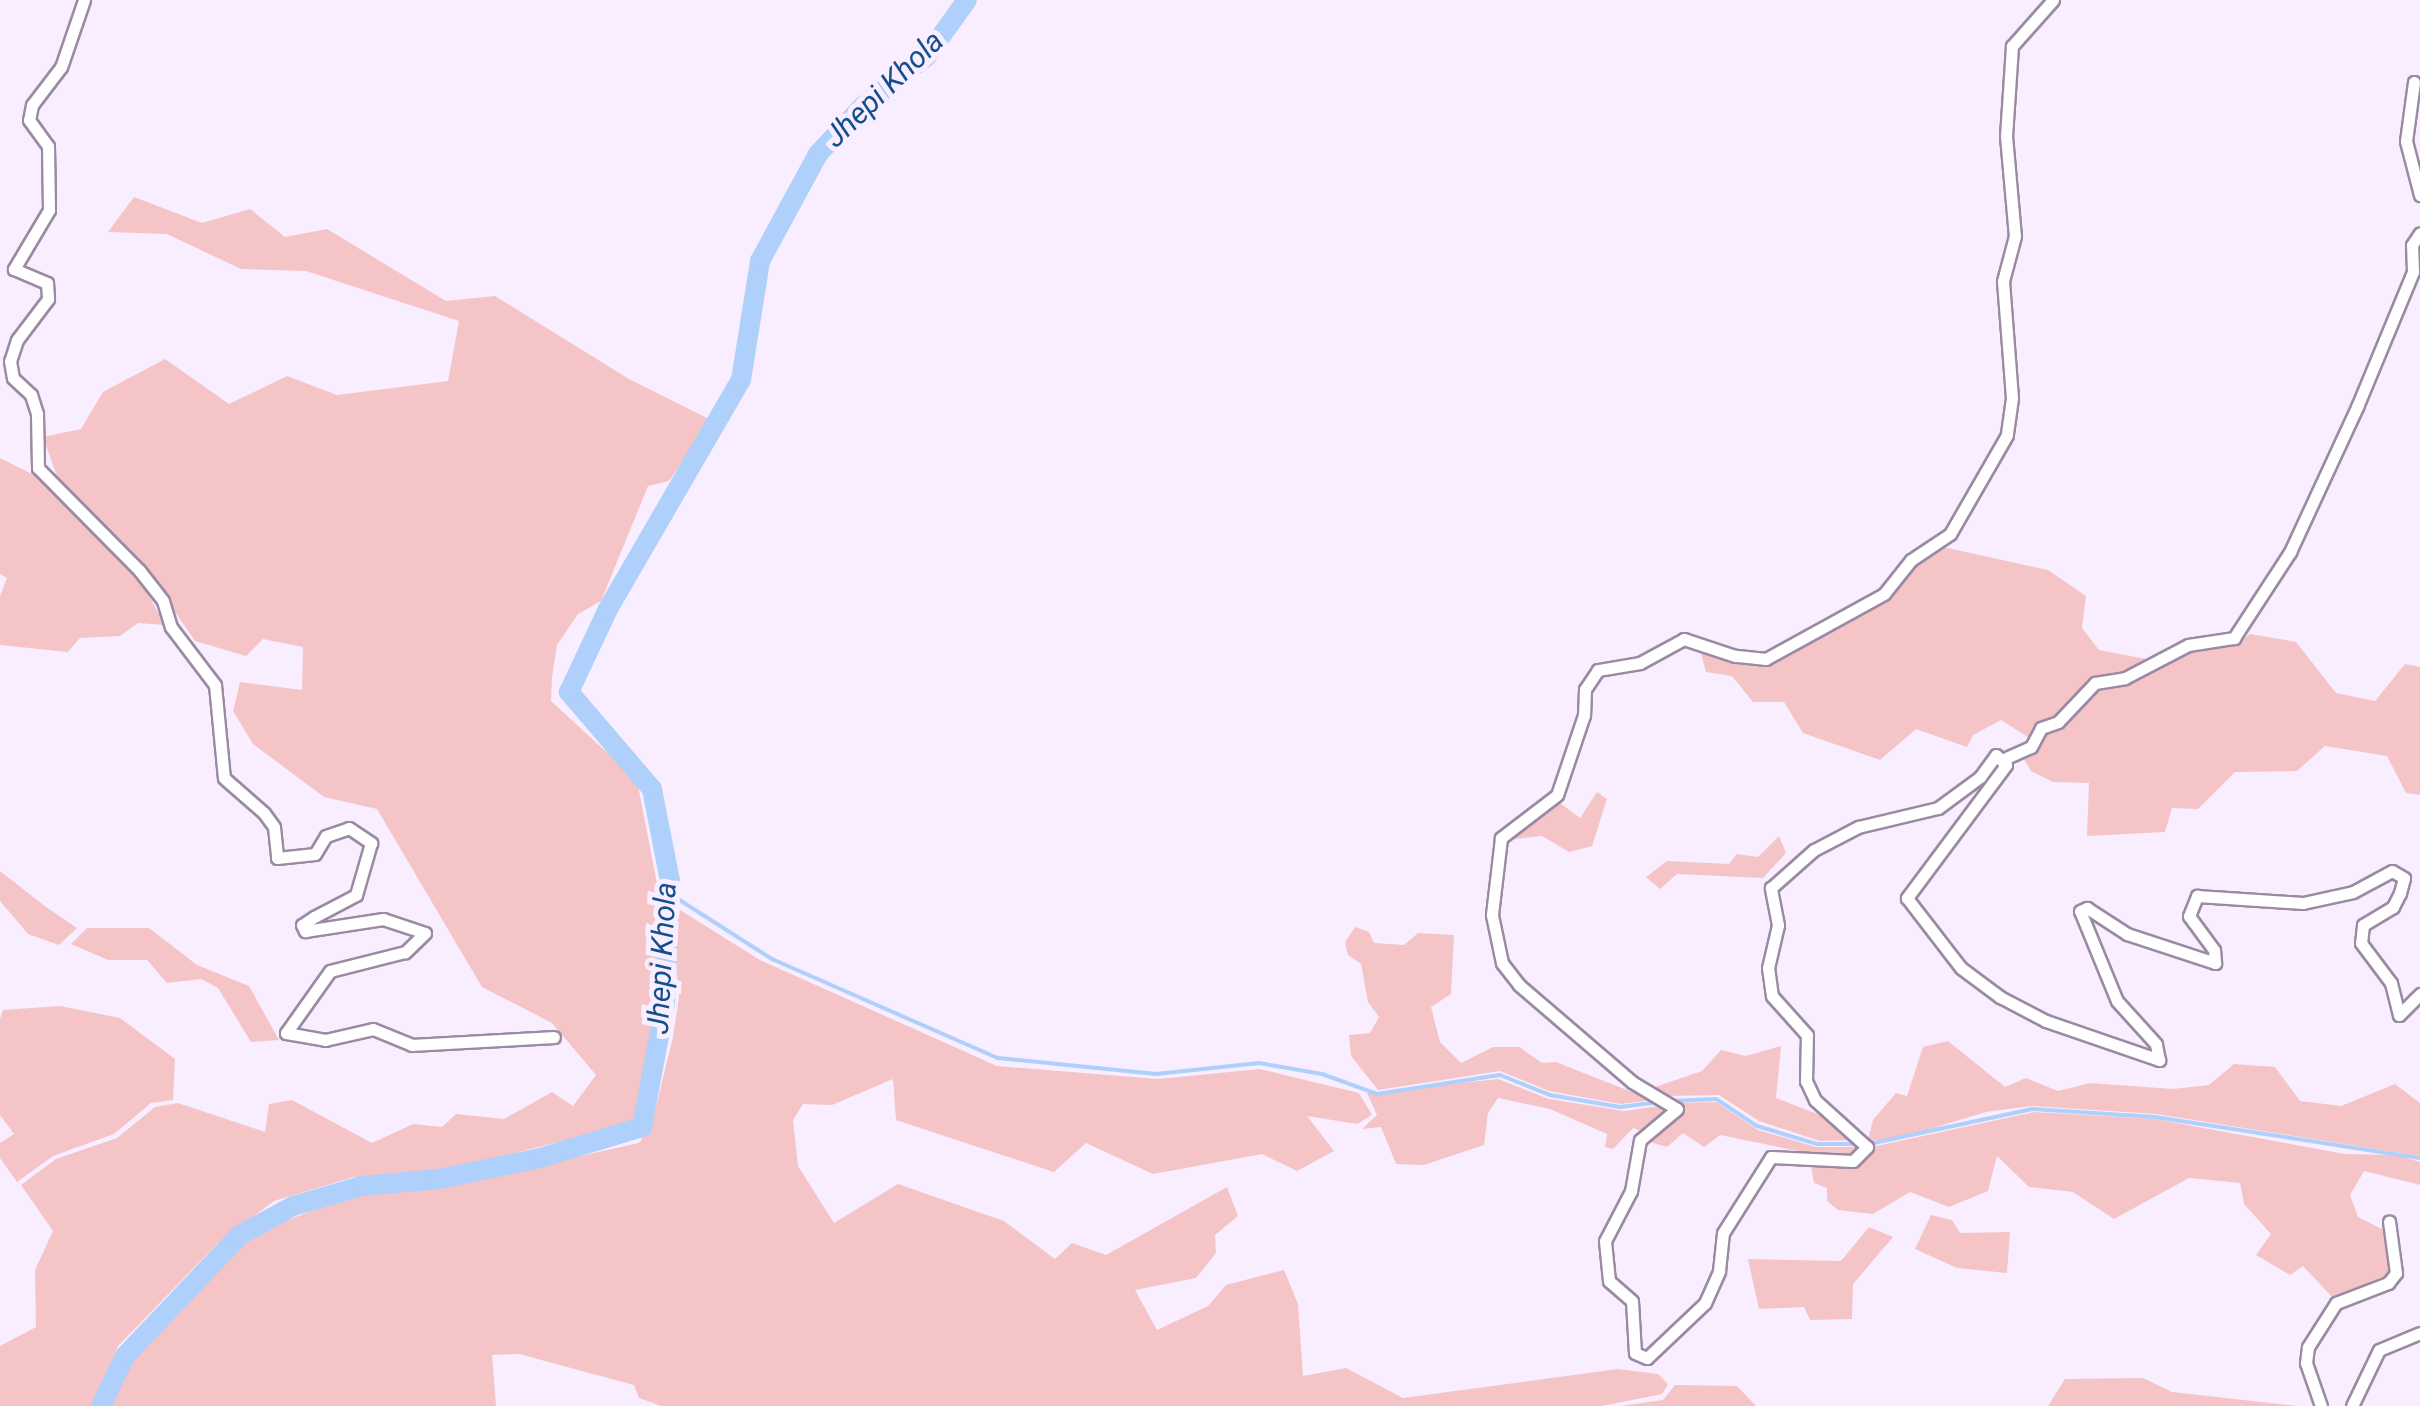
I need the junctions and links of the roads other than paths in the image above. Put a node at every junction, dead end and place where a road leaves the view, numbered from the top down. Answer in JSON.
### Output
{"nodes":[{"id":1,"x":84,"y":0,"type":"edge"},
{"id":2,"x":2053,"y":0,"type":"edge"},
{"id":3,"x":2414,"y":82,"type":"dead end"},
{"id":4,"x":2420,"y":194,"type":"edge"},
{"id":5,"x":2420,"y":233,"type":"edge"},
{"id":6,"x":2006,"y":758,"type":"junction"},
{"id":7,"x":2420,"y":994,"type":"edge"},
{"id":8,"x":554,"y":1037,"type":"dead end"},
{"id":9,"x":2389,"y":1221,"type":"dead end"},
{"id":10,"x":2420,"y":1333,"type":"edge"},
{"id":11,"x":2321,"y":1406,"type":"edge"},
{"id":12,"x":2352,"y":1406,"type":"edge"}],
"edges":[{"from":1,"to":8,"type":"street"},
{"from":2,"to":6,"type":"street"},
{"from":3,"to":4,"type":"street"},
{"from":5,"to":6,"type":"street"},
{"from":6,"to":7,"type":"street"},
{"from":9,"to":11,"type":"street"},
{"from":10,"to":12,"type":"street"}]}
